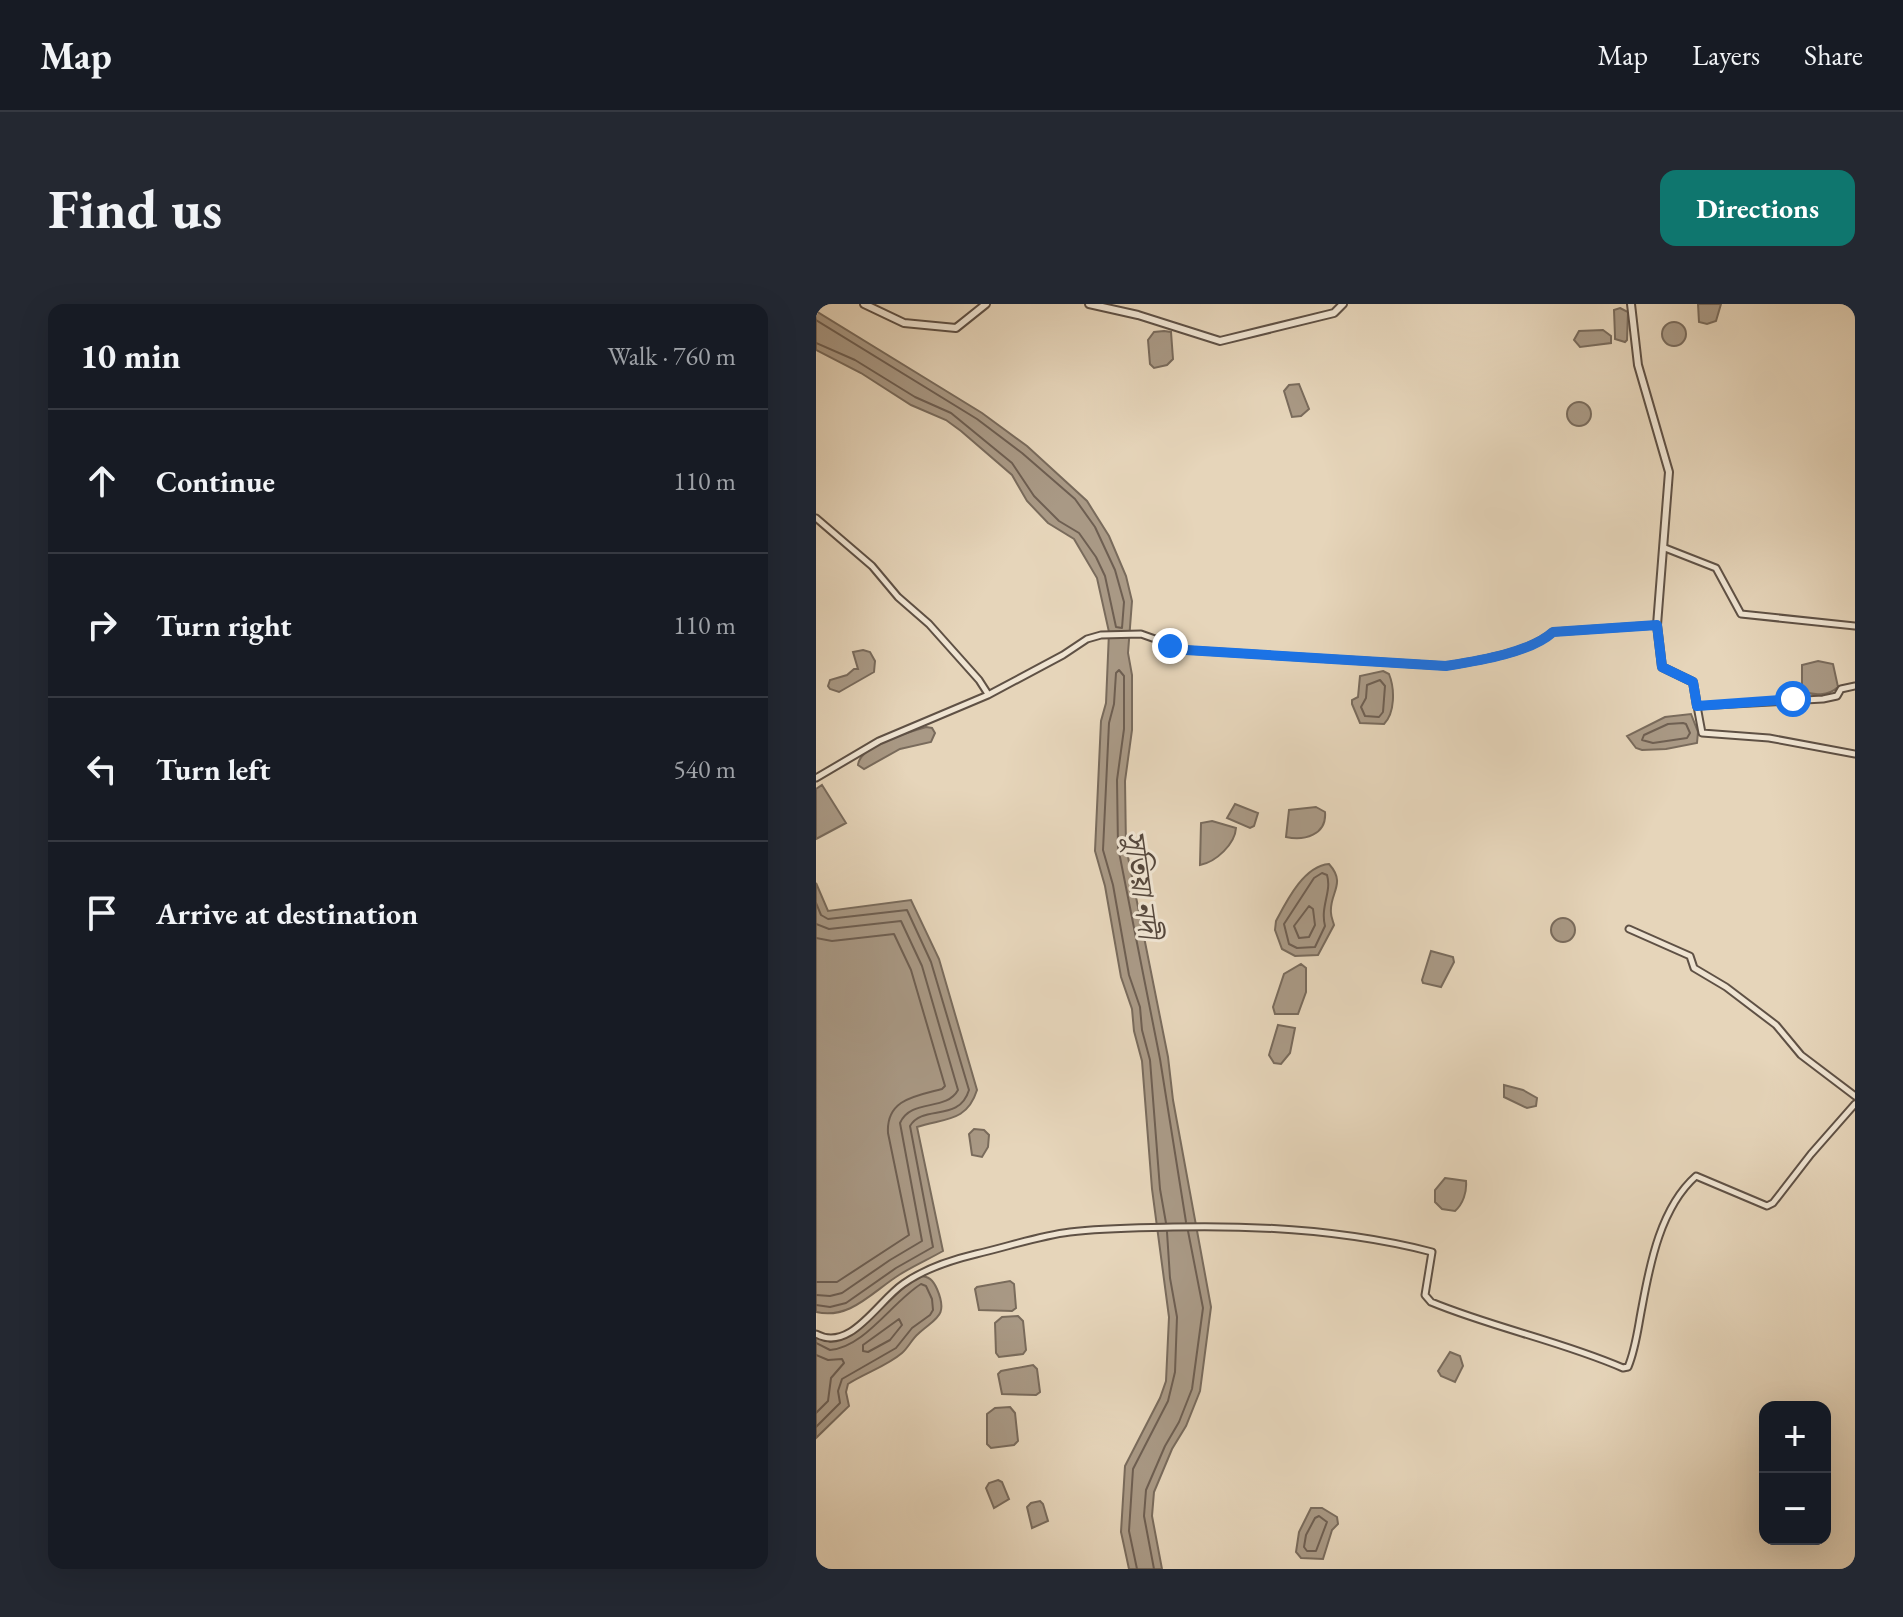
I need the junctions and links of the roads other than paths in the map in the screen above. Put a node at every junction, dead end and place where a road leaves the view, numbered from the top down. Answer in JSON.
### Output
{"nodes":[{"id":1,"x":864,"y":304,"type":"edge"},
{"id":2,"x":986,"y":304,"type":"edge"},
{"id":3,"x":1089,"y":304,"type":"edge"},
{"id":4,"x":1343,"y":304,"type":"edge"},
{"id":5,"x":1631,"y":304,"type":"edge"},
{"id":6,"x":816,"y":518,"type":"edge"},
{"id":7,"x":1665,"y":548,"type":"junction"},
{"id":8,"x":1657,"y":625,"type":"junction"},
{"id":9,"x":1855,"y":626,"type":"edge"},
{"id":10,"x":1855,"y":686,"type":"edge"},
{"id":11,"x":988,"y":695,"type":"junction"},
{"id":12,"x":1697,"y":706,"type":"junction"},
{"id":13,"x":1855,"y":754,"type":"edge"},
{"id":14,"x":816,"y":778,"type":"edge"},
{"id":15,"x":1629,"y":929,"type":"dead end"},
{"id":16,"x":1855,"y":1096,"type":"edge"},
{"id":17,"x":1855,"y":1104,"type":"edge"},
{"id":18,"x":816,"y":1334,"type":"edge"}],
"edges":[{"from":1,"to":2,"type":"street"},
{"from":3,"to":4,"type":"street"},
{"from":5,"to":7,"type":"street"},
{"from":6,"to":11,"type":"street"},
{"from":7,"to":8,"type":"street"},
{"from":7,"to":9,"type":"street"},
{"from":8,"to":11,"type":"street"},
{"from":8,"to":12,"type":"street"},
{"from":10,"to":12,"type":"street"},
{"from":11,"to":14,"type":"street"},
{"from":12,"to":13,"type":"street"},
{"from":15,"to":16,"type":"street"},
{"from":17,"to":18,"type":"street"}]}
